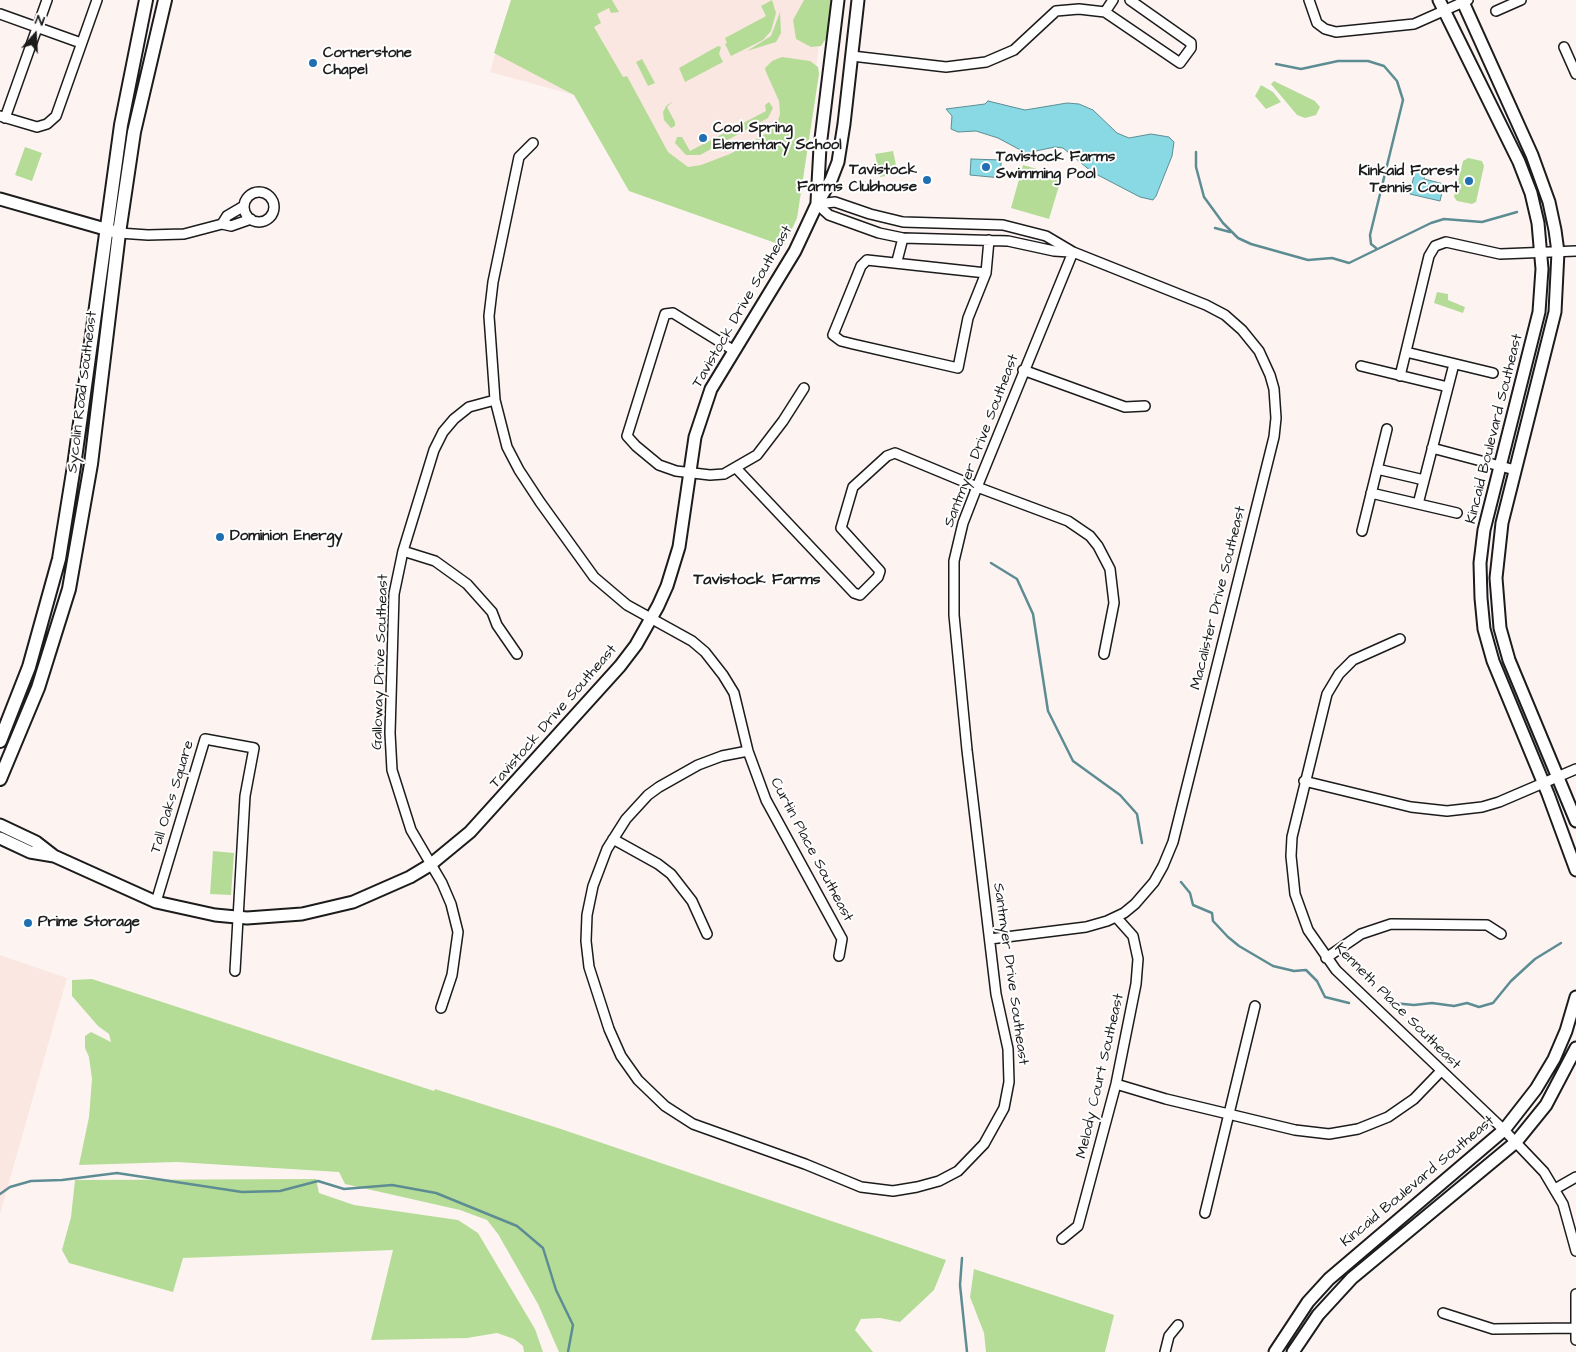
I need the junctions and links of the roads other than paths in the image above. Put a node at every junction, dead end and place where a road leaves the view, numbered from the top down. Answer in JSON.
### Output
{"nodes":[{"id":1,"x":47,"y":0,"type":"edge"},
{"id":2,"x":97,"y":0,"type":"edge"},
{"id":3,"x":146,"y":0,"type":"edge"},
{"id":4,"x":165,"y":0,"type":"edge"},
{"id":5,"x":838,"y":0,"type":"edge"},
{"id":6,"x":858,"y":0,"type":"edge"},
{"id":7,"x":1063,"y":0,"type":"edge"},
{"id":8,"x":1113,"y":0,"type":"edge"},
{"id":9,"x":1130,"y":0,"type":"edge"},
{"id":10,"x":1309,"y":0,"type":"edge"},
{"id":11,"x":1439,"y":0,"type":"edge"},
{"id":12,"x":1521,"y":0,"type":"edge"},
{"id":13,"x":1465,"y":1,"type":"edge"},
{"id":14,"x":1062,"y":10,"type":"junction"},
{"id":15,"x":1496,"y":11,"type":"dead end"},
{"id":16,"x":1105,"y":12,"type":"junction"},
{"id":17,"x":1444,"y":12,"type":"junction"},
{"id":18,"x":0,"y":14,"type":"edge"},
{"id":19,"x":37,"y":28,"type":"junction"},
{"id":20,"x":82,"y":43,"type":"junction"},
{"id":21,"x":1564,"y":47,"type":"dead end"},
{"id":22,"x":852,"y":56,"type":"junction"},
{"id":23,"x":1576,"y":74,"type":"edge"},
{"id":24,"x":3,"y":117,"type":"edge"},
{"id":25,"x":533,"y":144,"type":"dead end"},
{"id":26,"x":0,"y":199,"type":"edge"},
{"id":27,"x":817,"y":204,"type":"junction"},
{"id":28,"x":244,"y":206,"type":"junction"},
{"id":29,"x":251,"y":219,"type":"junction"},
{"id":30,"x":222,"y":224,"type":"junction"},
{"id":31,"x":105,"y":230,"type":"junction"},
{"id":32,"x":119,"y":233,"type":"junction"},
{"id":33,"x":903,"y":238,"type":"junction"},
{"id":34,"x":989,"y":240,"type":"junction"},
{"id":35,"x":1073,"y":252,"type":"junction"},
{"id":36,"x":1558,"y":252,"type":"junction"},
{"id":37,"x":1576,"y":252,"type":"edge"},
{"id":38,"x":1541,"y":253,"type":"junction"},
{"id":39,"x":897,"y":261,"type":"junction"},
{"id":40,"x":986,"y":273,"type":"junction"},
{"id":41,"x":733,"y":350,"type":"junction"},
{"id":42,"x":1406,"y":352,"type":"junction"},
{"id":43,"x":1454,"y":364,"type":"junction"},
{"id":44,"x":1362,"y":366,"type":"dead end"},
{"id":45,"x":1023,"y":370,"type":"junction"},
{"id":46,"x":1493,"y":373,"type":"dead end"},
{"id":47,"x":1400,"y":376,"type":"junction"},
{"id":48,"x":804,"y":388,"type":"dead end"},
{"id":49,"x":1448,"y":388,"type":"junction"},
{"id":50,"x":495,"y":400,"type":"junction"},
{"id":51,"x":1145,"y":406,"type":"dead end"},
{"id":52,"x":1387,"y":429,"type":"dead end"},
{"id":53,"x":1432,"y":448,"type":"junction"},
{"id":54,"x":1501,"y":465,"type":"junction"},
{"id":55,"x":736,"y":468,"type":"junction"},
{"id":56,"x":1377,"y":469,"type":"junction"},
{"id":57,"x":1515,"y":470,"type":"junction"},
{"id":58,"x":690,"y":472,"type":"junction"},
{"id":59,"x":1424,"y":480,"type":"junction"},
{"id":60,"x":977,"y":487,"type":"junction"},
{"id":61,"x":1371,"y":492,"type":"junction"},
{"id":62,"x":1418,"y":504,"type":"junction"},
{"id":63,"x":1457,"y":514,"type":"dead end"},
{"id":64,"x":1362,"y":531,"type":"dead end"},
{"id":65,"x":402,"y":551,"type":"junction"},
{"id":66,"x":651,"y":619,"type":"junction"},
{"id":67,"x":1400,"y":639,"type":"dead end"},
{"id":68,"x":517,"y":654,"type":"dead end"},
{"id":69,"x":1104,"y":654,"type":"dead end"},
{"id":70,"x":0,"y":741,"type":"edge"},
{"id":71,"x":748,"y":751,"type":"junction"},
{"id":72,"x":1576,"y":769,"type":"edge"},
{"id":73,"x":1558,"y":776,"type":"junction"},
{"id":74,"x":0,"y":779,"type":"edge"},
{"id":75,"x":1304,"y":781,"type":"junction"},
{"id":76,"x":1544,"y":783,"type":"junction"},
{"id":77,"x":1576,"y":821,"type":"edge"},
{"id":78,"x":0,"y":825,"type":"edge"},
{"id":79,"x":0,"y":838,"type":"edge"},
{"id":80,"x":613,"y":840,"type":"junction"},
{"id":81,"x":54,"y":856,"type":"junction"},
{"id":82,"x":430,"y":865,"type":"junction"},
{"id":83,"x":1576,"y":870,"type":"edge"},
{"id":84,"x":156,"y":902,"type":"junction"},
{"id":85,"x":238,"y":917,"type":"junction"},
{"id":86,"x":1116,"y":917,"type":"junction"},
{"id":87,"x":707,"y":934,"type":"dead end"},
{"id":88,"x":1501,"y":934,"type":"dead end"},
{"id":89,"x":990,"y":939,"type":"junction"},
{"id":90,"x":839,"y":956,"type":"dead end"},
{"id":91,"x":1326,"y":958,"type":"junction"},
{"id":92,"x":235,"y":971,"type":"dead end"},
{"id":93,"x":1576,"y":997,"type":"edge"},
{"id":94,"x":1255,"y":1006,"type":"dead end"},
{"id":95,"x":441,"y":1008,"type":"dead end"},
{"id":96,"x":1576,"y":1048,"type":"edge"},
{"id":97,"x":1442,"y":1071,"type":"junction"},
{"id":98,"x":1116,"y":1084,"type":"junction"},
{"id":99,"x":1229,"y":1114,"type":"junction"},
{"id":100,"x":1504,"y":1130,"type":"junction"},
{"id":101,"x":1516,"y":1142,"type":"junction"},
{"id":102,"x":1576,"y":1177,"type":"edge"},
{"id":103,"x":1556,"y":1189,"type":"junction"},
{"id":104,"x":1205,"y":1213,"type":"dead end"},
{"id":105,"x":1062,"y":1239,"type":"dead end"},
{"id":106,"x":1576,"y":1251,"type":"edge"},
{"id":107,"x":1576,"y":1294,"type":"edge"},
{"id":108,"x":1443,"y":1312,"type":"dead end"},
{"id":109,"x":1178,"y":1325,"type":"dead end"},
{"id":110,"x":1575,"y":1328,"type":"junction"},
{"id":111,"x":1576,"y":1340,"type":"edge"},
{"id":112,"x":1165,"y":1352,"type":"edge"},
{"id":113,"x":1275,"y":1352,"type":"edge"},
{"id":114,"x":1293,"y":1352,"type":"edge"}],
"edges":[{"from":1,"to":19,"type":"street"},
{"from":2,"to":20,"type":"street"},
{"from":3,"to":31,"type":"main road","name":"Sycolin Road Southeast"},
{"from":4,"to":32,"type":"main road","name":"Sycolin Road Southeast"},
{"from":5,"to":27,"type":"street","name":"Tavistock Drive Southeast"},
{"from":6,"to":22,"type":"street","name":"Tavistock Drive Southeast"},
{"from":7,"to":14,"type":"street"},
{"from":8,"to":16,"type":"street"},
{"from":9,"to":16,"type":"street"},
{"from":10,"to":17,"type":"street"},
{"from":11,"to":17,"type":"street","name":"Kincaid Boulevard Southeast"},
{"from":12,"to":15,"type":"street"},
{"from":13,"to":17,"type":"street"},
{"from":13,"to":36,"type":"street","name":"Kincaid Boulevard Southeast"},
{"from":14,"to":16,"type":"street"},
{"from":14,"to":22,"type":"street"},
{"from":17,"to":38,"type":"street","name":"Kincaid Boulevard Southeast"},
{"from":18,"to":19,"type":"street"},
{"from":19,"to":20,"type":"street"},
{"from":19,"to":24,"type":"street"},
{"from":20,"to":24,"type":"street"},
{"from":21,"to":23,"type":"street"},
{"from":22,"to":27,"type":"street","name":"Tavistock Drive Southeast"},
{"from":25,"to":50,"type":"street","name":"Curtin Place Southeast"},
{"from":26,"to":31,"type":"street"},
{"from":27,"to":33,"type":"street","name":"Macalister Drive Southeast"},
{"from":27,"to":35,"type":"street","name":"Macalister Drive Southeast"},
{"from":27,"to":41,"type":"street","name":"Tavistock Drive Southeast"},
{"from":28,"to":29,"type":"street"},
{"from":28,"to":29,"type":"street"},
{"from":28,"to":30,"type":"street"},
{"from":29,"to":30,"type":"street"},
{"from":30,"to":32,"type":"street"},
{"from":31,"to":32,"type":"street"},
{"from":31,"to":70,"type":"main road","name":"Sycolin Road Southeast"},
{"from":32,"to":74,"type":"main road","name":"Sycolin Road Southeast"},
{"from":33,"to":34,"type":"street","name":"Macalister Drive Southeast"},
{"from":33,"to":39,"type":"street"},
{"from":34,"to":35,"type":"street","name":"Macalister Drive Southeast"},
{"from":34,"to":40,"type":"street"},
{"from":35,"to":45,"type":"street","name":"Santmyer Drive Southeast"},
{"from":35,"to":86,"type":"street","name":"Macalister Drive Southeast"},
{"from":36,"to":37,"type":"street"},
{"from":36,"to":38,"type":"street"},
{"from":36,"to":57,"type":"street","name":"Kincaid Boulevard Southeast"},
{"from":38,"to":42,"type":"street"},
{"from":38,"to":54,"type":"street","name":"Kincaid Boulevard Southeast"},
{"from":39,"to":40,"type":"street"},
{"from":39,"to":40,"type":"street"},
{"from":41,"to":58,"type":"street","name":"Tavistock Drive Southeast"},
{"from":41,"to":58,"type":"street"},
{"from":42,"to":43,"type":"street"},
{"from":42,"to":47,"type":"street"},
{"from":43,"to":46,"type":"street"},
{"from":43,"to":49,"type":"street"},
{"from":44,"to":47,"type":"street"},
{"from":45,"to":51,"type":"street"},
{"from":45,"to":60,"type":"street","name":"Santmyer Drive Southeast"},
{"from":47,"to":49,"type":"street"},
{"from":48,"to":55,"type":"street"},
{"from":49,"to":53,"type":"street"},
{"from":50,"to":65,"type":"street","name":"Galloway Drive Southeast"},
{"from":50,"to":66,"type":"street","name":"Curtin Place Southeast"},
{"from":52,"to":56,"type":"street"},
{"from":53,"to":54,"type":"street"},
{"from":53,"to":59,"type":"street"},
{"from":54,"to":57,"type":"street"},
{"from":54,"to":76,"type":"street","name":"Kincaid Boulevard Southeast"},
{"from":55,"to":58,"type":"street"},
{"from":55,"to":60,"type":"street"},
{"from":56,"to":59,"type":"street"},
{"from":56,"to":61,"type":"street"},
{"from":57,"to":73,"type":"street","name":"Kincaid Boulevard Southeast"},
{"from":58,"to":66,"type":"street","name":"Tavistock Drive Southeast"},
{"from":59,"to":62,"type":"street"},
{"from":60,"to":69,"type":"street"},
{"from":60,"to":89,"type":"street","name":"Santmyer Drive Southeast"},
{"from":61,"to":62,"type":"street"},
{"from":61,"to":64,"type":"street"},
{"from":62,"to":63,"type":"street"},
{"from":65,"to":68,"type":"street"},
{"from":65,"to":82,"type":"street","name":"Galloway Drive Southeast"},
{"from":66,"to":71,"type":"street","name":"Curtin Place Southeast"},
{"from":66,"to":82,"type":"street","name":"Tavistock Drive Southeast"},
{"from":67,"to":75,"type":"street","name":"Kenneth Place Southeast"},
{"from":71,"to":80,"type":"street","name":"Santmyer Drive Southeast"},
{"from":71,"to":90,"type":"street","name":"Curtin Place Southeast"},
{"from":72,"to":73,"type":"street"},
{"from":73,"to":76,"type":"street"},
{"from":73,"to":77,"type":"street","name":"Kincaid Boulevard Southeast"},
{"from":75,"to":76,"type":"street"},
{"from":75,"to":91,"type":"street","name":"Kenneth Place Southeast"},
{"from":76,"to":83,"type":"street","name":"Kincaid Boulevard Southeast"},
{"from":78,"to":81,"type":"street","name":"Tavistock Drive Southeast"},
{"from":79,"to":81,"type":"street","name":"Tavistock Drive Southeast"},
{"from":80,"to":87,"type":"street"},
{"from":80,"to":89,"type":"street","name":"Santmyer Drive Southeast"},
{"from":81,"to":84,"type":"street","name":"Tavistock Drive Southeast"},
{"from":82,"to":85,"type":"street","name":"Tavistock Drive Southeast"},
{"from":82,"to":95,"type":"street","name":"Galloway Drive Southeast"},
{"from":84,"to":85,"type":"street","name":"Tavistock Drive Southeast"},
{"from":84,"to":85,"type":"street","name":"Tall Oaks Square"},
{"from":85,"to":92,"type":"street"},
{"from":86,"to":89,"type":"street","name":"Macalister Drive Southeast"},
{"from":86,"to":98,"type":"street","name":"Melody Court Southeast"},
{"from":88,"to":91,"type":"street"},
{"from":91,"to":97,"type":"street","name":"Kenneth Place Southeast"},
{"from":93,"to":100,"type":"street","name":"Kincaid Boulevard Southeast"},
{"from":94,"to":99,"type":"street"},
{"from":96,"to":101,"type":"street","name":"Kincaid Boulevard Southeast"},
{"from":97,"to":99,"type":"street"},
{"from":97,"to":100,"type":"street","name":"Kenneth Place Southeast"},
{"from":98,"to":99,"type":"street"},
{"from":98,"to":105,"type":"street","name":"Melody Court Southeast"},
{"from":99,"to":104,"type":"street"},
{"from":100,"to":101,"type":"street","name":"Kenneth Place Southeast"},
{"from":100,"to":113,"type":"street","name":"Kincaid Boulevard Southeast"},
{"from":101,"to":103,"type":"street","name":"Kenneth Place Southeast"},
{"from":101,"to":114,"type":"street","name":"Kincaid Boulevard Southeast"},
{"from":102,"to":103,"type":"street"},
{"from":103,"to":106,"type":"street","name":"Kenneth Place Southeast"},
{"from":107,"to":110,"type":"street"},
{"from":108,"to":110,"type":"street"},
{"from":109,"to":112,"type":"street"},
{"from":110,"to":111,"type":"street"}]}
